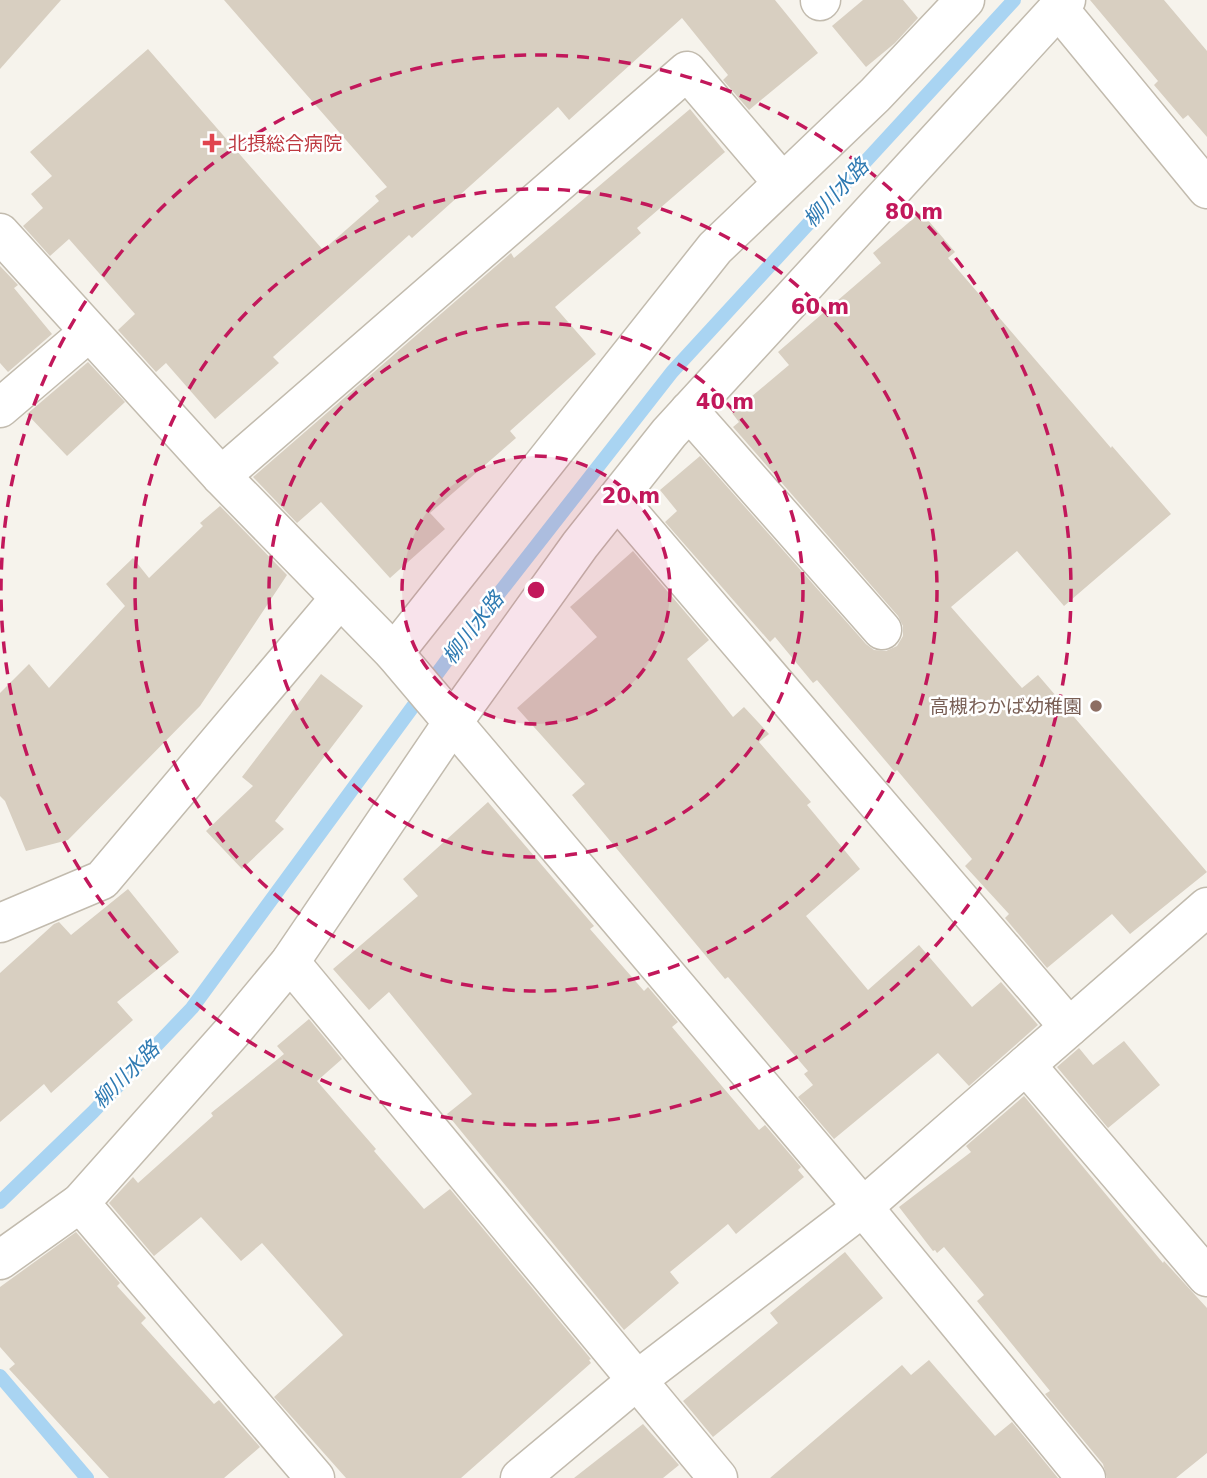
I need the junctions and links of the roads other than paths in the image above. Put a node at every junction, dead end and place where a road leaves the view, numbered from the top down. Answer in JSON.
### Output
{"nodes":[{"id":1,"x":1062,"y":4,"type":"edge"},
{"id":2,"x":948,"y":6,"type":"edge"},
{"id":3,"x":782,"y":182,"type":"junction"},
{"id":4,"x":1207,"y":189,"type":"edge"},
{"id":5,"x":0,"y":233,"type":"edge"},
{"id":6,"x":89,"y":332,"type":"junction"},
{"id":7,"x":0,"y":408,"type":"edge"},
{"id":8,"x":689,"y":411,"type":"junction"},
{"id":9,"x":221,"y":476,"type":"junction"},
{"id":10,"x":617,"y":499,"type":"junction"},
{"id":11,"x":340,"y":598,"type":"junction"},
{"id":12,"x":882,"y":630,"type":"dead end"},
{"id":13,"x":401,"y":660,"type":"junction"},
{"id":14,"x":448,"y":716,"type":"junction"},
{"id":15,"x":1207,"y":907,"type":"edge"},
{"id":16,"x":0,"y":923,"type":"edge"},
{"id":17,"x":290,"y":962,"type":"junction"},
{"id":18,"x":1069,"y":1027,"type":"junction"},
{"id":19,"x":1026,"y":1065,"type":"junction"},
{"id":20,"x":80,"y":1203,"type":"junction"},
{"id":21,"x":863,"y":1207,"type":"junction"},
{"id":22,"x":0,"y":1259,"type":"edge"},
{"id":23,"x":1207,"y":1277,"type":"edge"},
{"id":24,"x":638,"y":1380,"type":"junction"},
{"id":25,"x":315,"y":1478,"type":"edge"},
{"id":26,"x":520,"y":1478,"type":"edge"},
{"id":27,"x":718,"y":1478,"type":"edge"},
{"id":28,"x":1086,"y":1478,"type":"edge"}],
"edges":[{"from":1,"to":4,"type":"street"},
{"from":1,"to":8,"type":"street"},
{"from":2,"to":3,"type":"street"},
{"from":3,"to":9,"type":"street"},
{"from":3,"to":13,"type":"street"},
{"from":5,"to":6,"type":"street"},
{"from":6,"to":7,"type":"street"},
{"from":6,"to":9,"type":"street"},
{"from":8,"to":10,"type":"street"},
{"from":8,"to":12,"type":"street"},
{"from":9,"to":11,"type":"street"},
{"from":10,"to":14,"type":"street"},
{"from":10,"to":18,"type":"street"},
{"from":11,"to":13,"type":"street"},
{"from":11,"to":16,"type":"street"},
{"from":13,"to":14,"type":"street"},
{"from":14,"to":17,"type":"street"},
{"from":14,"to":21,"type":"street"},
{"from":15,"to":18,"type":"street"},
{"from":17,"to":20,"type":"street"},
{"from":17,"to":24,"type":"street"},
{"from":18,"to":19,"type":"street"},
{"from":19,"to":21,"type":"street"},
{"from":19,"to":23,"type":"street"},
{"from":20,"to":22,"type":"street"},
{"from":20,"to":25,"type":"street"},
{"from":21,"to":24,"type":"street"},
{"from":21,"to":28,"type":"street"},
{"from":24,"to":26,"type":"street"},
{"from":24,"to":27,"type":"street"}]}
